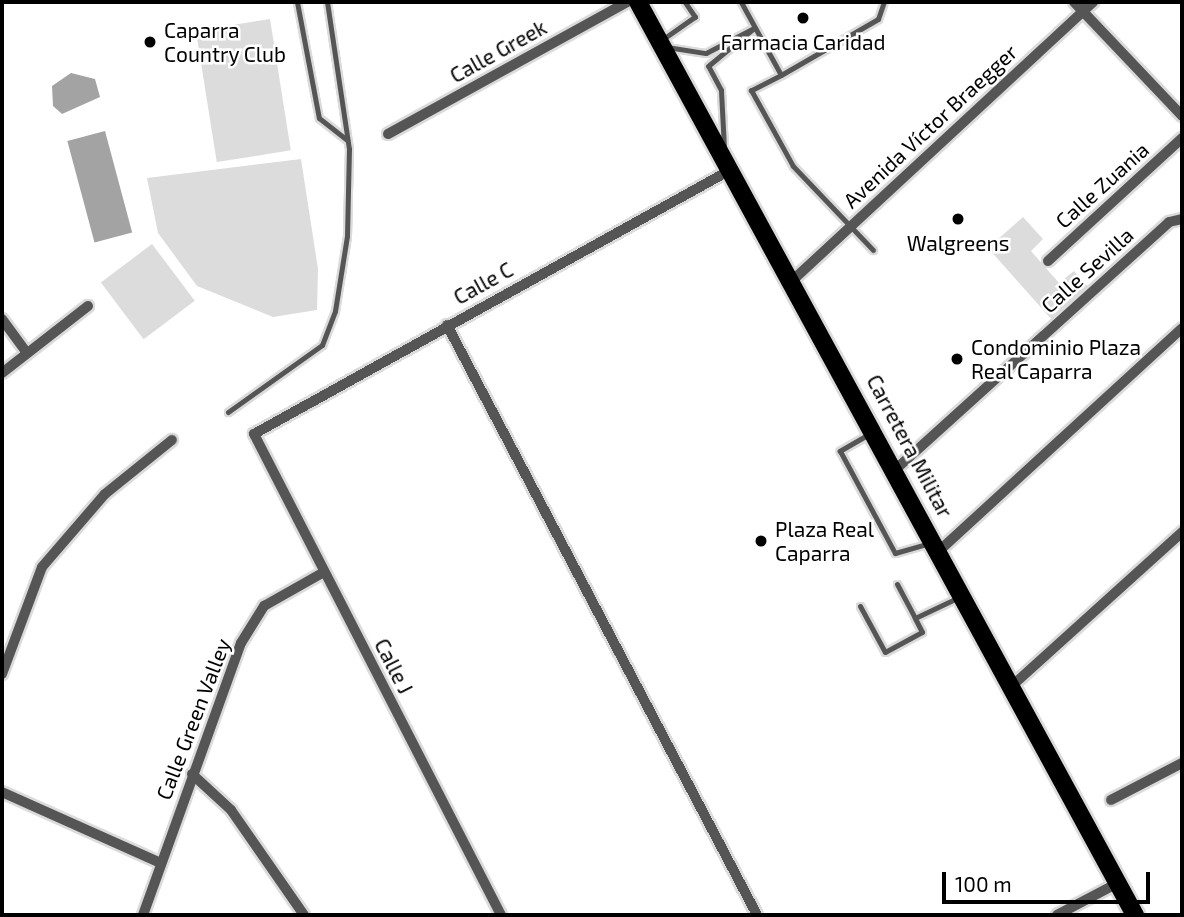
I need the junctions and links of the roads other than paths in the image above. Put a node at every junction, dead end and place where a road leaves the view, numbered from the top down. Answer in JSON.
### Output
{"nodes":[{"id":1,"x":297,"y":2,"type":"edge"},
{"id":2,"x":327,"y":2,"type":"edge"},
{"id":3,"x":627,"y":2,"type":"edge"},
{"id":4,"x":638,"y":2,"type":"edge"},
{"id":5,"x":685,"y":2,"type":"edge"},
{"id":6,"x":741,"y":2,"type":"edge"},
{"id":7,"x":884,"y":2,"type":"edge"},
{"id":8,"x":1074,"y":2,"type":"edge"},
{"id":9,"x":1093,"y":2,"type":"edge"},
{"id":10,"x":1083,"y":11,"type":"junction"},
{"id":11,"x":754,"y":28,"type":"junction"},
{"id":12,"x":661,"y":44,"type":"junction"},
{"id":13,"x":781,"y":75,"type":"junction"},
{"id":14,"x":1182,"y":116,"type":"edge"},
{"id":15,"x":388,"y":134,"type":"dead end"},
{"id":16,"x":1182,"y":138,"type":"edge"},
{"id":17,"x":347,"y":140,"type":"junction"},
{"id":18,"x":728,"y":162,"type":"junction"},
{"id":19,"x":1182,"y":219,"type":"edge"},
{"id":20,"x":852,"y":225,"type":"junction"},
{"id":21,"x":873,"y":250,"type":"dead end"},
{"id":22,"x":1048,"y":261,"type":"dead end"},
{"id":23,"x":794,"y":279,"type":"junction"},
{"id":24,"x":88,"y":306,"type":"dead end"},
{"id":25,"x":2,"y":319,"type":"edge"},
{"id":26,"x":447,"y":325,"type":"junction"},
{"id":27,"x":1182,"y":328,"type":"edge"},
{"id":28,"x":27,"y":353,"type":"junction"},
{"id":29,"x":2,"y":373,"type":"edge"},
{"id":30,"x":228,"y":412,"type":"dead end"},
{"id":31,"x":875,"y":430,"type":"junction"},
{"id":32,"x":254,"y":434,"type":"joint"},
{"id":33,"x":172,"y":440,"type":"dead end"},
{"id":34,"x":896,"y":469,"type":"junction"},
{"id":35,"x":1182,"y":532,"type":"edge"},
{"id":36,"x":937,"y":546,"type":"junction"},
{"id":37,"x":324,"y":572,"type":"junction"},
{"id":38,"x":897,"y":584,"type":"dead end"},
{"id":39,"x":965,"y":595,"type":"junction"},
{"id":40,"x":860,"y":606,"type":"dead end"},
{"id":41,"x":915,"y":618,"type":"junction"},
{"id":42,"x":2,"y":674,"type":"edge"},
{"id":43,"x":1014,"y":684,"type":"junction"},
{"id":44,"x":1182,"y":763,"type":"edge"},
{"id":45,"x":191,"y":774,"type":"junction"},
{"id":46,"x":2,"y":792,"type":"edge"},
{"id":47,"x":1111,"y":800,"type":"dead end"},
{"id":48,"x":161,"y":863,"type":"junction"},
{"id":49,"x":1118,"y":883,"type":"junction"},
{"id":50,"x":143,"y":915,"type":"edge"},
{"id":51,"x":304,"y":915,"type":"edge"},
{"id":52,"x":501,"y":915,"type":"edge"},
{"id":53,"x":758,"y":915,"type":"edge"},
{"id":54,"x":1057,"y":915,"type":"edge"},
{"id":55,"x":1135,"y":915,"type":"edge"}],
"edges":[{"from":1,"to":17,"type":"lane"},
{"from":2,"to":17,"type":"lane"},
{"from":3,"to":15,"type":"street","name":"Calle Greek"},
{"from":4,"to":12,"type":"main road","name":"Carretera Militar"},
{"from":5,"to":12,"type":"lane"},
{"from":6,"to":11,"type":"lane"},
{"from":7,"to":13,"type":"lane"},
{"from":8,"to":10,"type":"street"},
{"from":9,"to":10,"type":"street","name":"Avenida Víctor Braegger"},
{"from":10,"to":14,"type":"street"},
{"from":10,"to":20,"type":"street","name":"Avenida Víctor Braegger"},
{"from":11,"to":12,"type":"lane"},
{"from":11,"to":13,"type":"lane"},
{"from":11,"to":18,"type":"lane"},
{"from":12,"to":18,"type":"main road","name":"Carretera Militar"},
{"from":13,"to":20,"type":"lane"},
{"from":16,"to":22,"type":"street","name":"Calle Zuania"},
{"from":17,"to":30,"type":"lane"},
{"from":18,"to":23,"type":"main road","name":"Carretera Militar"},
{"from":18,"to":26,"type":"street","name":"Calle C"},
{"from":19,"to":34,"type":"street","name":"Calle Sevilla"},
{"from":20,"to":21,"type":"lane"},
{"from":20,"to":23,"type":"street","name":"Avenida Víctor Braegger"},
{"from":23,"to":31,"type":"main road","name":"Carretera Militar"},
{"from":24,"to":28,"type":"street"},
{"from":25,"to":28,"type":"street"},
{"from":26,"to":32,"type":"street","name":"Calle C"},
{"from":26,"to":53,"type":"street"},
{"from":27,"to":36,"type":"street"},
{"from":28,"to":29,"type":"street"},
{"from":31,"to":34,"type":"main road","name":"Carretera Militar"},
{"from":31,"to":36,"type":"lane"},
{"from":32,"to":37,"type":"street","name":"Calle J"},
{"from":33,"to":42,"type":"street"},
{"from":34,"to":36,"type":"main road","name":"Carretera Militar"},
{"from":35,"to":43,"type":"street"},
{"from":36,"to":39,"type":"main road","name":"Carretera Militar"},
{"from":37,"to":45,"type":"street","name":"Calle Green Valley"},
{"from":37,"to":52,"type":"street","name":"Calle J"},
{"from":38,"to":41,"type":"lane"},
{"from":39,"to":41,"type":"lane"},
{"from":39,"to":43,"type":"main road","name":"Carretera Militar"},
{"from":40,"to":41,"type":"lane"},
{"from":43,"to":49,"type":"main road","name":"Carretera Militar"},
{"from":44,"to":47,"type":"street"},
{"from":45,"to":48,"type":"street","name":"Calle Green Valley"},
{"from":45,"to":51,"type":"street"},
{"from":46,"to":48,"type":"street"},
{"from":48,"to":50,"type":"street","name":"Calle Green Valley"},
{"from":49,"to":54,"type":"street"},
{"from":49,"to":55,"type":"main road","name":"Carretera Militar"}]}
